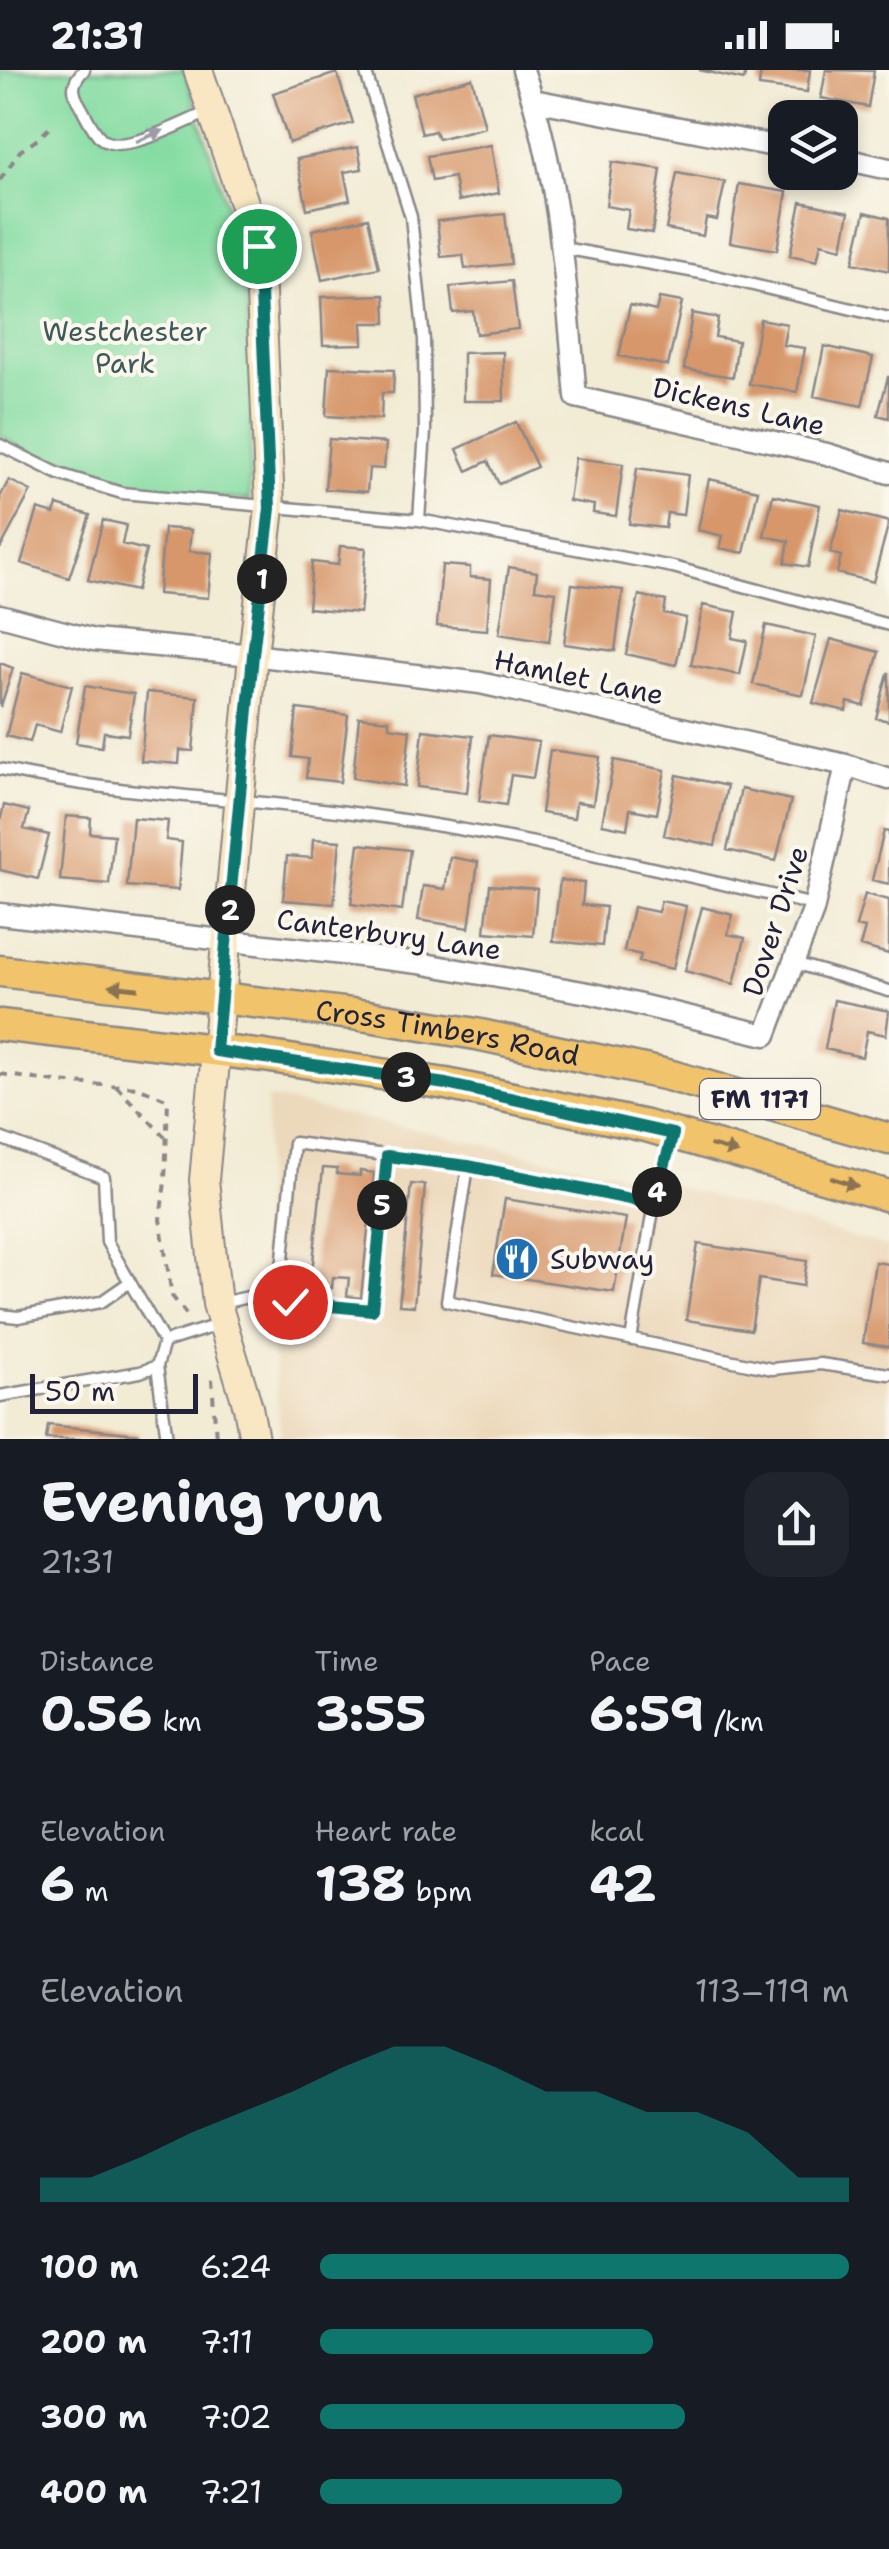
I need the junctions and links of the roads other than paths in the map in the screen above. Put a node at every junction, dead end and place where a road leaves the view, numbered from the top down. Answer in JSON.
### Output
{"nodes":[{"id":1,"x":84,"y":70,"type":"edge"},
{"id":2,"x":198,"y":70,"type":"edge"},
{"id":3,"x":365,"y":70,"type":"edge"},
{"id":4,"x":523,"y":70,"type":"edge"},
{"id":5,"x":534,"y":100,"type":"junction"},
{"id":6,"x":212,"y":110,"type":"junction"},
{"id":7,"x":768,"y":145,"type":"edge"},
{"id":8,"x":858,"y":162,"type":"edge"},
{"id":9,"x":889,"y":169,"type":"edge"},
{"id":10,"x":562,"y":248,"type":"junction"},
{"id":11,"x":889,"y":318,"type":"edge"},
{"id":12,"x":0,"y":445,"type":"edge"},
{"id":13,"x":889,"y":472,"type":"edge"},
{"id":14,"x":270,"y":508,"type":"junction"},
{"id":15,"x":419,"y":520,"type":"junction"},
{"id":16,"x":0,"y":615,"type":"edge"},
{"id":17,"x":889,"y":624,"type":"edge"},
{"id":18,"x":253,"y":655,"type":"junction"},
{"id":19,"x":846,"y":765,"type":"junction"},
{"id":20,"x":0,"y":768,"type":"edge"},
{"id":21,"x":889,"y":779,"type":"edge"},
{"id":22,"x":240,"y":800,"type":"junction"},
{"id":23,"x":814,"y":905,"type":"junction"},
{"id":24,"x":0,"y":914,"type":"edge"},
{"id":25,"x":228,"y":938,"type":"junction"},
{"id":26,"x":794,"y":962,"type":"junction"},
{"id":27,"x":0,"y":970,"type":"edge"},
{"id":28,"x":889,"y":991,"type":"edge"},
{"id":29,"x":221,"y":997,"type":"junction"},
{"id":30,"x":0,"y":1025,"type":"edge"},
{"id":31,"x":766,"y":1035,"type":"joint"},
{"id":32,"x":216,"y":1051,"type":"junction"},
{"id":33,"x":673,"y":1134,"type":"junction"},
{"id":34,"x":0,"y":1138,"type":"edge"},
{"id":35,"x":889,"y":1139,"type":"edge"},
{"id":36,"x":387,"y":1156,"type":"junction"},
{"id":37,"x":468,"y":1166,"type":"junction"},
{"id":38,"x":889,"y":1196,"type":"edge"},
{"id":39,"x":654,"y":1204,"type":"junction"},
{"id":40,"x":130,"y":1282,"type":"junction"},
{"id":41,"x":280,"y":1290,"type":"junction"},
{"id":42,"x":0,"y":1315,"type":"edge"},
{"id":43,"x":212,"y":1319,"type":"junction"},
{"id":44,"x":632,"y":1340,"type":"junction"},
{"id":45,"x":164,"y":1342,"type":"junction"},
{"id":46,"x":157,"y":1366,"type":"junction"},
{"id":47,"x":889,"y":1374,"type":"edge"},
{"id":48,"x":0,"y":1396,"type":"edge"},
{"id":49,"x":166,"y":1439,"type":"edge"},
{"id":50,"x":254,"y":1439,"type":"edge"}],
"edges":[{"from":1,"to":6,"type":"lane","one_way":true},
{"from":2,"to":6,"type":"street"},
{"from":3,"to":15,"type":"lane"},
{"from":4,"to":5,"type":"street"},
{"from":5,"to":7,"type":"street"},
{"from":5,"to":10,"type":"street"},
{"from":6,"to":14,"type":"street"},
{"from":8,"to":9,"type":"street"},
{"from":10,"to":11,"type":"lane"},
{"from":10,"to":13,"type":"street","name":"Dickens Lane"},
{"from":12,"to":14,"type":"lane"},
{"from":14,"to":15,"type":"lane"},
{"from":14,"to":18,"type":"street"},
{"from":15,"to":17,"type":"lane"},
{"from":16,"to":18,"type":"street","name":"Hamlet Lane"},
{"from":18,"to":19,"type":"street","name":"Hamlet Lane"},
{"from":18,"to":22,"type":"street"},
{"from":19,"to":21,"type":"street","name":"Hamlet Lane"},
{"from":19,"to":23,"type":"street","name":"Dover Drive"},
{"from":20,"to":22,"type":"lane"},
{"from":22,"to":23,"type":"lane"},
{"from":22,"to":25,"type":"street"},
{"from":23,"to":26,"type":"street","name":"Dover Drive"},
{"from":24,"to":25,"type":"street","name":"Canterbury Lane"},
{"from":25,"to":29,"type":"street"},
{"from":25,"to":31,"type":"street","name":"Canterbury Lane"},
{"from":26,"to":28,"type":"lane"},
{"from":26,"to":31,"type":"street","name":"Dover Drive"},
{"from":29,"to":27,"type":"main road","name":"Cross Timbers Road","number":"FM 1171","one_way":true},
{"from":29,"to":32,"type":"street"},
{"from":29,"to":35,"type":"main road","name":"Cross Timbers Road","number":"FM 1171"},
{"from":30,"to":32,"type":"main road","name":"Cross Timbers Road","number":"FM 1171"},
{"from":32,"to":33,"type":"main road","name":"Cross Timbers Road","number":"FM 1171"},
{"from":32,"to":43,"type":"street"},
{"from":33,"to":38,"type":"main road","name":"Cross Timbers Road","number":"FM 1171","one_way":true},
{"from":33,"to":39,"type":"lane"},
{"from":34,"to":40,"type":"lane"},
{"from":36,"to":37,"type":"lane"},
{"from":36,"to":41,"type":"lane"},
{"from":36,"to":41,"type":"lane"},
{"from":37,"to":39,"type":"lane"},
{"from":37,"to":44,"type":"lane"},
{"from":39,"to":44,"type":"lane"},
{"from":40,"to":42,"type":"lane"},
{"from":40,"to":45,"type":"lane"},
{"from":41,"to":43,"type":"lane"},
{"from":43,"to":45,"type":"lane"},
{"from":43,"to":50,"type":"street"},
{"from":44,"to":47,"type":"lane"},
{"from":45,"to":46,"type":"lane"},
{"from":46,"to":48,"type":"lane"},
{"from":46,"to":49,"type":"lane"}]}
